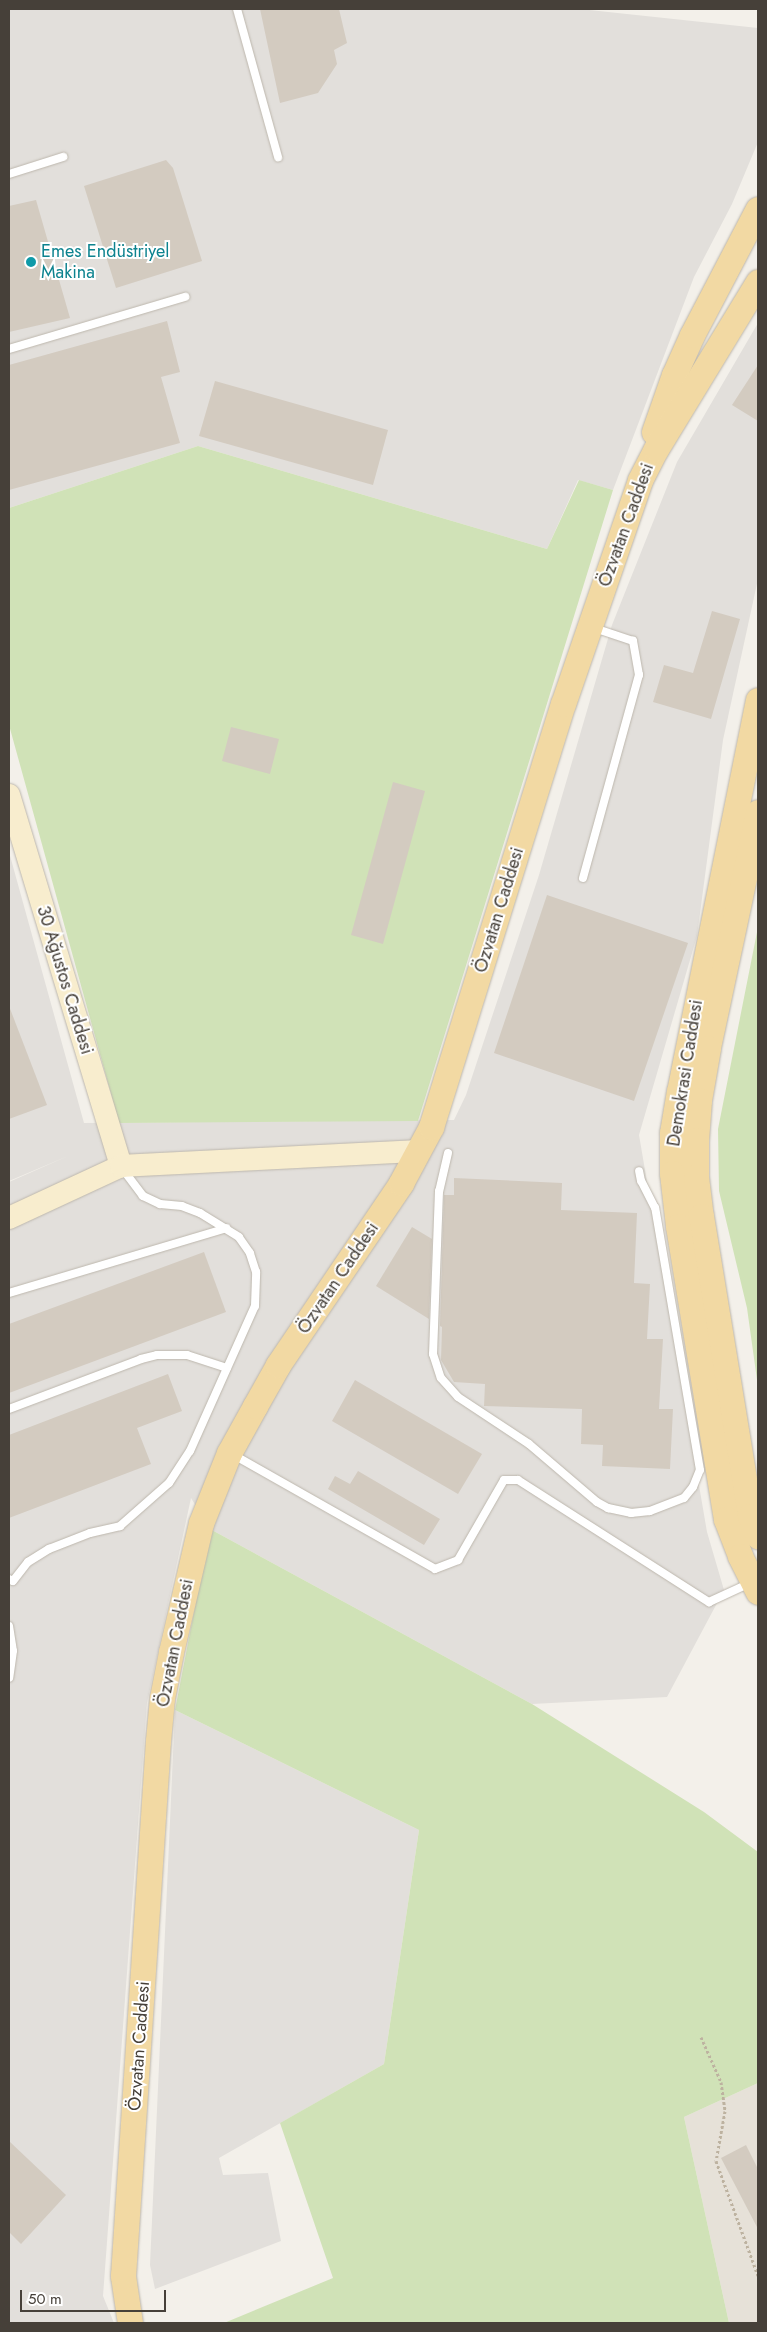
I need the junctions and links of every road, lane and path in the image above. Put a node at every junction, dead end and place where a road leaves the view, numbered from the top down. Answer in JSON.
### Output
{"nodes":[{"id":1,"x":237,"y":9,"type":"edge"},
{"id":2,"x":63,"y":157,"type":"dead end"},
{"id":3,"x":278,"y":158,"type":"dead end"},
{"id":4,"x":9,"y":174,"type":"edge"},
{"id":5,"x":758,"y":209,"type":"edge"},
{"id":6,"x":758,"y":282,"type":"edge"},
{"id":7,"x":186,"y":297,"type":"dead end"},
{"id":8,"x":9,"y":349,"type":"edge"},
{"id":9,"x":640,"y":480,"type":"junction"},
{"id":10,"x":589,"y":627,"type":"junction"},
{"id":11,"x":758,"y":700,"type":"edge"},
{"id":12,"x":9,"y":795,"type":"edge"},
{"id":13,"x":758,"y":812,"type":"edge"},
{"id":14,"x":583,"y":878,"type":"dead end"},
{"id":15,"x":419,"y":1150,"type":"junction"},
{"id":16,"x":448,"y":1153,"type":"dead end"},
{"id":17,"x":121,"y":1166,"type":"junction"},
{"id":18,"x":639,"y":1171,"type":"dead end"},
{"id":19,"x":9,"y":1218,"type":"edge"},
{"id":20,"x":227,"y":1228,"type":"junction"},
{"id":21,"x":9,"y":1292,"type":"edge"},
{"id":22,"x":227,"y":1368,"type":"junction"},
{"id":23,"x":9,"y":1409,"type":"edge"},
{"id":24,"x":229,"y":1453,"type":"junction"},
{"id":25,"x":758,"y":1536,"type":"edge"},
{"id":26,"x":9,"y":1579,"type":"edge"},
{"id":27,"x":755,"y":1587,"type":"edge"},
{"id":28,"x":9,"y":1626,"type":"edge"},
{"id":29,"x":9,"y":1678,"type":"edge"},
{"id":30,"x":701,"y":2037,"type":"dead end"},
{"id":31,"x":758,"y":2276,"type":"edge"},
{"id":32,"x":130,"y":2323,"type":"edge"}],
"edges":[{"from":1,"to":3,"type":"lane"},
{"from":2,"to":4,"type":"lane"},
{"from":5,"to":9,"type":"main road"},
{"from":6,"to":9,"type":"main road","name":"Özvatan Caddesi"},
{"from":7,"to":8,"type":"lane"},
{"from":9,"to":10,"type":"main road","name":"Özvatan Caddesi"},
{"from":10,"to":14,"type":"lane"},
{"from":10,"to":15,"type":"main road","name":"Özvatan Caddesi"},
{"from":11,"to":27,"type":"main road","name":"Demokrasi Caddesi"},
{"from":12,"to":17,"type":"street","name":"30 Ağustos Caddesi"},
{"from":13,"to":25,"type":"main road","name":"Demokrasi Caddesi"},
{"from":15,"to":17,"type":"street"},
{"from":15,"to":24,"type":"main road","name":"Özvatan Caddesi"},
{"from":16,"to":18,"type":"lane"},
{"from":17,"to":19,"type":"street"},
{"from":17,"to":20,"type":"lane"},
{"from":20,"to":21,"type":"lane"},
{"from":20,"to":22,"type":"lane"},
{"from":22,"to":23,"type":"lane"},
{"from":22,"to":26,"type":"lane"},
{"from":24,"to":27,"type":"lane"},
{"from":24,"to":32,"type":"main road","name":"Özvatan Caddesi"},
{"from":28,"to":29,"type":"lane"},
{"from":30,"to":31,"type":"path"}]}
